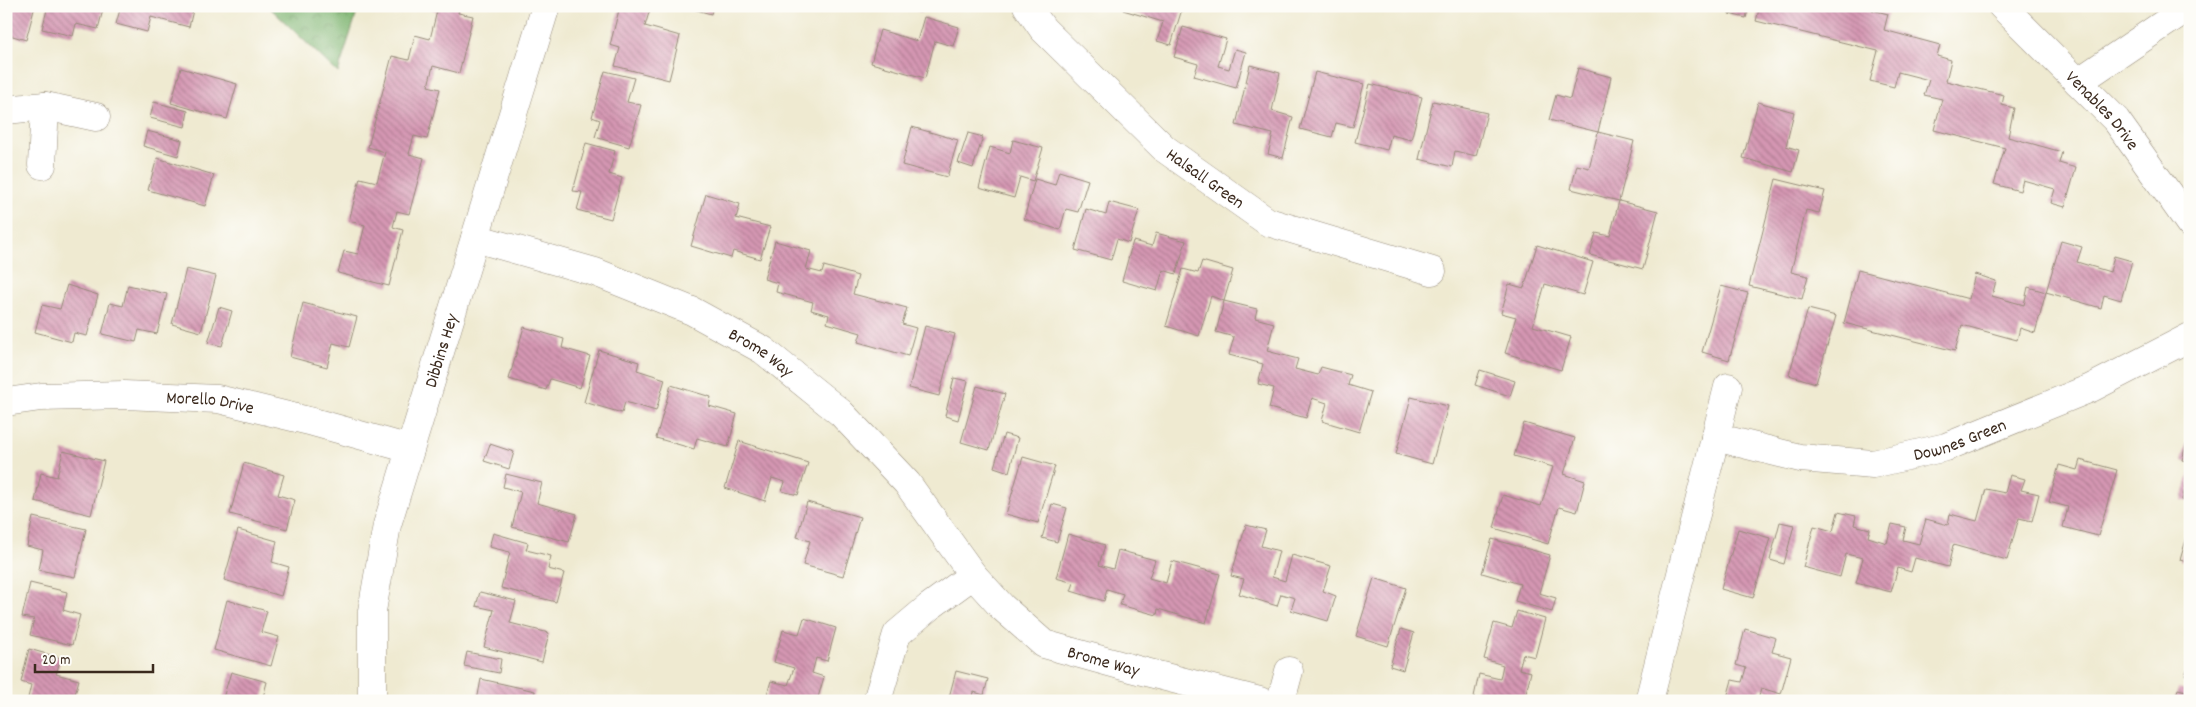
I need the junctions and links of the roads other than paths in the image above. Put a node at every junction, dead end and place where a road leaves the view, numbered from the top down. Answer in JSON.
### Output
{"nodes":[{"id":1,"x":546,"y":6,"type":"edge"},
{"id":2,"x":1027,"y":6,"type":"edge"},
{"id":3,"x":2002,"y":6,"type":"edge"},
{"id":4,"x":2190,"y":6,"type":"edge"},
{"id":5,"x":2078,"y":82,"type":"junction"},
{"id":6,"x":45,"y":106,"type":"junction"},
{"id":7,"x":6,"y":110,"type":"edge"},
{"id":8,"x":96,"y":117,"type":"dead end"},
{"id":9,"x":42,"y":165,"type":"dead end"},
{"id":10,"x":2190,"y":224,"type":"edge"},
{"id":11,"x":476,"y":238,"type":"junction"},
{"id":12,"x":1432,"y":271,"type":"dead end"},
{"id":13,"x":2190,"y":337,"type":"edge"},
{"id":14,"x":1728,"y":386,"type":"dead end"},
{"id":15,"x":6,"y":402,"type":"edge"},
{"id":16,"x":1715,"y":437,"type":"junction"},
{"id":17,"x":410,"y":449,"type":"junction"},
{"id":18,"x":973,"y":575,"type":"junction"},
{"id":19,"x":1290,"y":671,"type":"dead end"},
{"id":20,"x":372,"y":701,"type":"edge"},
{"id":21,"x":877,"y":701,"type":"edge"},
{"id":22,"x":1260,"y":701,"type":"edge"},
{"id":23,"x":1281,"y":701,"type":"edge"},
{"id":24,"x":1649,"y":701,"type":"edge"}],
"edges":[{"from":1,"to":11,"type":"street","name":"Dibbins Hey"},
{"from":2,"to":12,"type":"street","name":"Halsall Green"},
{"from":3,"to":5,"type":"street","name":"Venables Drive"},
{"from":4,"to":5,"type":"street"},
{"from":5,"to":10,"type":"street","name":"Venables Drive"},
{"from":6,"to":7,"type":"street"},
{"from":6,"to":8,"type":"street"},
{"from":6,"to":9,"type":"street"},
{"from":11,"to":17,"type":"street","name":"Dibbins Hey"},
{"from":11,"to":18,"type":"street","name":"Brome Way"},
{"from":13,"to":16,"type":"street","name":"Downes Green"},
{"from":14,"to":16,"type":"street"},
{"from":15,"to":17,"type":"street","name":"Morello Drive"},
{"from":16,"to":24,"type":"street"},
{"from":17,"to":20,"type":"street","name":"Dibbins Hey"},
{"from":18,"to":21,"type":"street"},
{"from":18,"to":22,"type":"street","name":"Brome Way"},
{"from":19,"to":23,"type":"street"}]}
